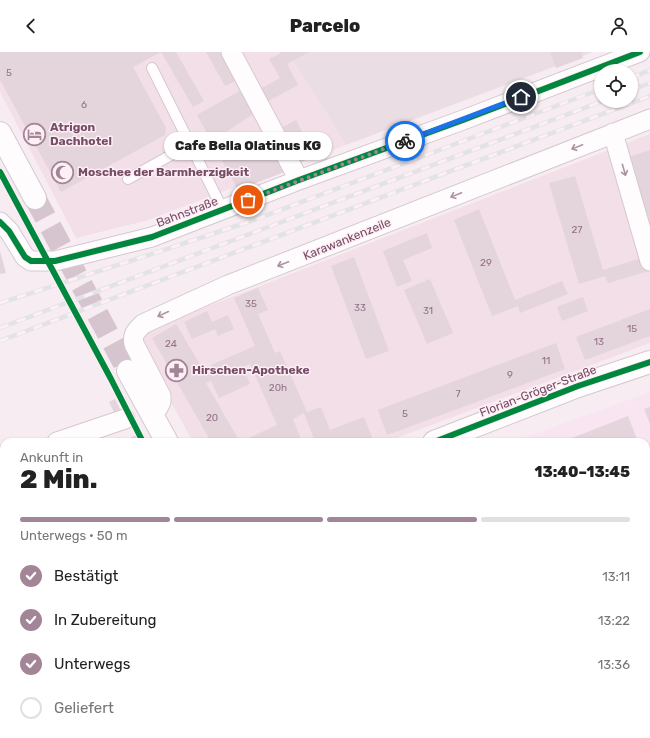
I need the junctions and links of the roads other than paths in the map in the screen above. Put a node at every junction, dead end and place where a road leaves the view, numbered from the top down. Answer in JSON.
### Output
{"nodes":[{"id":1,"x":231,"y":52,"type":"edge"},
{"id":2,"x":640,"y":52,"type":"edge"},
{"id":3,"x":152,"y":68,"type":"dead end"},
{"id":4,"x":650,"y":119,"type":"edge"},
{"id":5,"x":613,"y":133,"type":"junction"},
{"id":6,"x":0,"y":134,"type":"edge"},
{"id":7,"x":191,"y":144,"type":"junction"},
{"id":8,"x":128,"y":179,"type":"dead end"},
{"id":9,"x":300,"y":180,"type":"junction"},
{"id":10,"x":35,"y":198,"type":"tunnel mouth"},
{"id":11,"x":223,"y":210,"type":"junction"},
{"id":12,"x":0,"y":222,"type":"edge"},
{"id":13,"x":650,"y":261,"type":"edge"},
{"id":14,"x":650,"y":362,"type":"edge"},
{"id":15,"x":128,"y":371,"type":"tunnel mouth"},
{"id":16,"x":149,"y":411,"type":"junction"},
{"id":17,"x":125,"y":419,"type":"dead end"},
{"id":18,"x":69,"y":438,"type":"edge"},
{"id":19,"x":164,"y":438,"type":"edge"},
{"id":20,"x":444,"y":438,"type":"edge"}],
"edges":[{"from":1,"to":9,"type":"street"},
{"from":2,"to":9,"type":"street","name":"Bahnstraße"},
{"from":3,"to":7,"type":"lane"},
{"from":4,"to":5,"type":"street","name":"Karawankenzeile"},
{"from":5,"to":13,"type":"street","one_way":true},
{"from":5,"to":16,"type":"street","name":"Karawankenzeile","one_way":true},
{"from":6,"to":10,"type":"street"},
{"from":7,"to":8,"type":"lane"},
{"from":7,"to":11,"type":"lane"},
{"from":9,"to":11,"type":"street","name":"Bahnstraße"},
{"from":11,"to":12,"type":"street","name":"Bahnstraße"},
{"from":14,"to":20,"type":"street","name":"Florian-Gröger-Straße"},
{"from":15,"to":16,"type":"street"},
{"from":16,"to":19,"type":"street"},
{"from":17,"to":18,"type":"street"}]}
